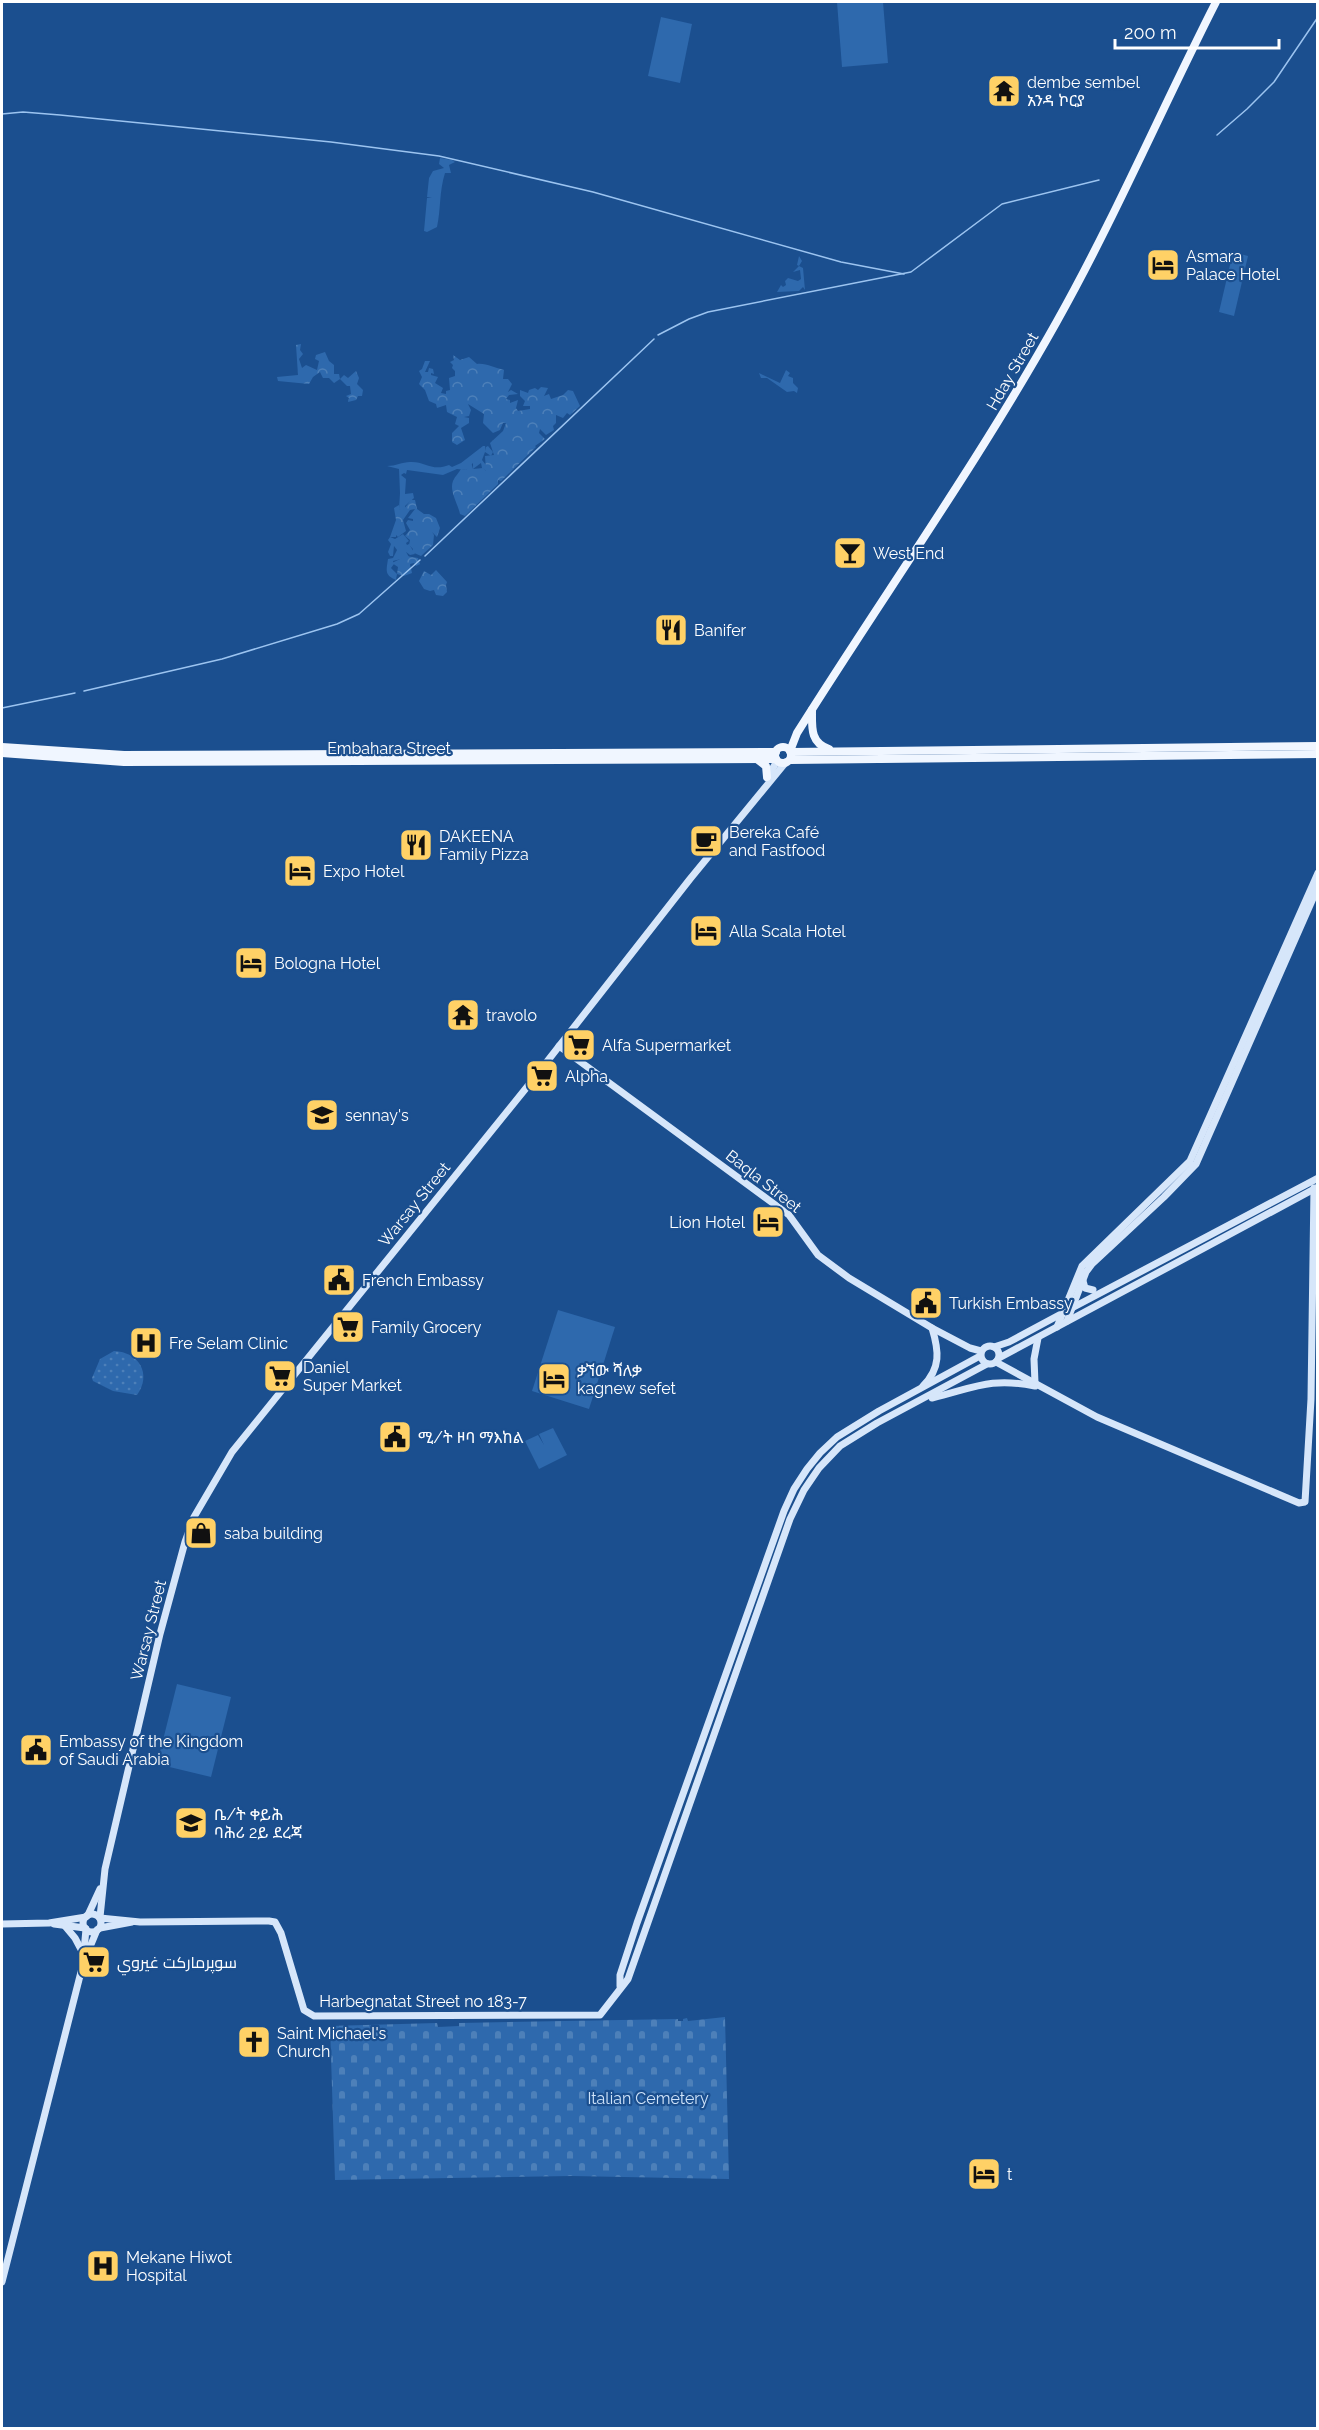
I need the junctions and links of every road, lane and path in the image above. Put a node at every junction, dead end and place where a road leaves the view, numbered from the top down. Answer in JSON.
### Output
{"nodes":[{"id":1,"x":1216,"y":2,"type":"edge"},
{"id":2,"x":812,"y":709,"type":"junction"},
{"id":3,"x":1317,"y":746,"type":"edge"},
{"id":4,"x":2,"y":747,"type":"edge"},
{"id":5,"x":837,"y":750,"type":"junction"},
{"id":6,"x":2,"y":753,"type":"edge"},
{"id":7,"x":1317,"y":754,"type":"edge"},
{"id":8,"x":784,"y":755,"type":"junction"},
{"id":9,"x":756,"y":759,"type":"junction"},
{"id":10,"x":767,"y":777,"type":"junction"},
{"id":11,"x":764,"y":786,"type":"junction"},
{"id":12,"x":1317,"y":873,"type":"edge"},
{"id":13,"x":1317,"y":887,"type":"edge"},
{"id":14,"x":559,"y":1046,"type":"junction"},
{"id":15,"x":1317,"y":1178,"type":"edge"},
{"id":16,"x":1316,"y":1188,"type":"edge"},
{"id":17,"x":1083,"y":1280,"type":"junction"},
{"id":18,"x":1093,"y":1290,"type":"dead end"},
{"id":19,"x":1071,"y":1309,"type":"junction"},
{"id":20,"x":1061,"y":1314,"type":"junction"},
{"id":21,"x":1067,"y":1321,"type":"junction"},
{"id":22,"x":1057,"y":1327,"type":"junction"},
{"id":23,"x":932,"y":1328,"type":"junction"},
{"id":24,"x":1038,"y":1338,"type":"junction"},
{"id":25,"x":994,"y":1347,"type":"junction"},
{"id":26,"x":981,"y":1354,"type":"junction"},
{"id":27,"x":998,"y":1360,"type":"junction"},
{"id":28,"x":987,"y":1364,"type":"junction"},
{"id":29,"x":1035,"y":1383,"type":"junction"},
{"id":30,"x":1043,"y":1388,"type":"junction"},
{"id":31,"x":917,"y":1392,"type":"junction"},
{"id":32,"x":923,"y":1399,"type":"junction"},
{"id":33,"x":719,"y":1697,"type":"junction"},
{"id":34,"x":728,"y":1700,"type":"junction"},
{"id":35,"x":103,"y":1884,"type":"junction"},
{"id":36,"x":87,"y":1916,"type":"junction"},
{"id":37,"x":100,"y":1918,"type":"junction"},
{"id":38,"x":132,"y":1922,"type":"junction"},
{"id":39,"x":49,"y":1923,"type":"junction"},
{"id":40,"x":2,"y":1924,"type":"edge"},
{"id":41,"x":64,"y":1926,"type":"junction"},
{"id":42,"x":85,"y":1928,"type":"junction"},
{"id":43,"x":99,"y":1929,"type":"junction"},
{"id":44,"x":83,"y":1954,"type":"junction"},
{"id":45,"x":83,"y":1964,"type":"junction"},
{"id":46,"x":620,"y":1986,"type":"junction"},
{"id":47,"x":2,"y":2282,"type":"edge"}],
"edges":[{"from":1,"to":2,"type":"main road","name":"Hday Street"},
{"from":2,"to":5,"type":"main road"},
{"from":2,"to":8,"type":"main road","name":"Hday Street"},
{"from":3,"to":5,"type":"main road"},
{"from":4,"to":8,"type":"main road","name":"Embahara Street"},
{"from":5,"to":8,"type":"main road"},
{"from":6,"to":9,"type":"main road","name":"Embahara Street"},
{"from":7,"to":8,"type":"main road"},
{"from":8,"to":9,"type":"main road","name":"Embahara Street"},
{"from":8,"to":10,"type":"main road"},
{"from":8,"to":11,"type":"main road","name":"Warsay Street"},
{"from":9,"to":10,"type":"main road"},
{"from":10,"to":11,"type":"main road"},
{"from":11,"to":14,"type":"main road","name":"Warsay Street"},
{"from":12,"to":20,"type":"main road"},
{"from":13,"to":17,"type":"main road"},
{"from":14,"to":23,"type":"main road","name":"Baqla Street"},
{"from":14,"to":35,"type":"main road","name":"Warsay Street"},
{"from":15,"to":19,"type":"main road"},
{"from":16,"to":21,"type":"main road"},
{"from":16,"to":30,"type":"main road"},
{"from":17,"to":18,"type":"main road"},
{"from":17,"to":19,"type":"main road"},
{"from":19,"to":20,"type":"main road"},
{"from":19,"to":21,"type":"main road"},
{"from":20,"to":22,"type":"main road"},
{"from":20,"to":25,"type":"main road"},
{"from":21,"to":22,"type":"main road"},
{"from":22,"to":24,"type":"main road"},
{"from":23,"to":26,"type":"main road","name":"Baqla Street"},
{"from":23,"to":31,"type":"main road"},
{"from":24,"to":27,"type":"main road"},
{"from":24,"to":29,"type":"main road"},
{"from":25,"to":26,"type":"main road"},
{"from":25,"to":27,"type":"main road"},
{"from":26,"to":28,"type":"main road"},
{"from":26,"to":31,"type":"main road"},
{"from":27,"to":28,"type":"main road"},
{"from":27,"to":29,"type":"main road"},
{"from":28,"to":32,"type":"main road"},
{"from":29,"to":30,"type":"main road"},
{"from":30,"to":32,"type":"main road"},
{"from":31,"to":33,"type":"main road"},
{"from":32,"to":34,"type":"main road"},
{"from":33,"to":34,"type":"main road"},
{"from":33,"to":46,"type":"main road"},
{"from":34,"to":46,"type":"main road"},
{"from":35,"to":36,"type":"main road","name":"Warsay Street"},
{"from":35,"to":37,"type":"main road","name":"Warsay Street"},
{"from":36,"to":37,"type":"main road"},
{"from":36,"to":39,"type":"main road"},
{"from":36,"to":42,"type":"main road"},
{"from":37,"to":38,"type":"main road"},
{"from":37,"to":43,"type":"main road"},
{"from":38,"to":43,"type":"main road"},
{"from":38,"to":46,"type":"main road","name":"Harbegnatat Street no 183-7"},
{"from":39,"to":40,"type":"main road"},
{"from":39,"to":41,"type":"main road"},
{"from":41,"to":42,"type":"main road"},
{"from":41,"to":44,"type":"main road"},
{"from":42,"to":43,"type":"main road"},
{"from":42,"to":44,"type":"main road"},
{"from":43,"to":45,"type":"main road"},
{"from":44,"to":45,"type":"main road"},
{"from":45,"to":47,"type":"main road"}]}
